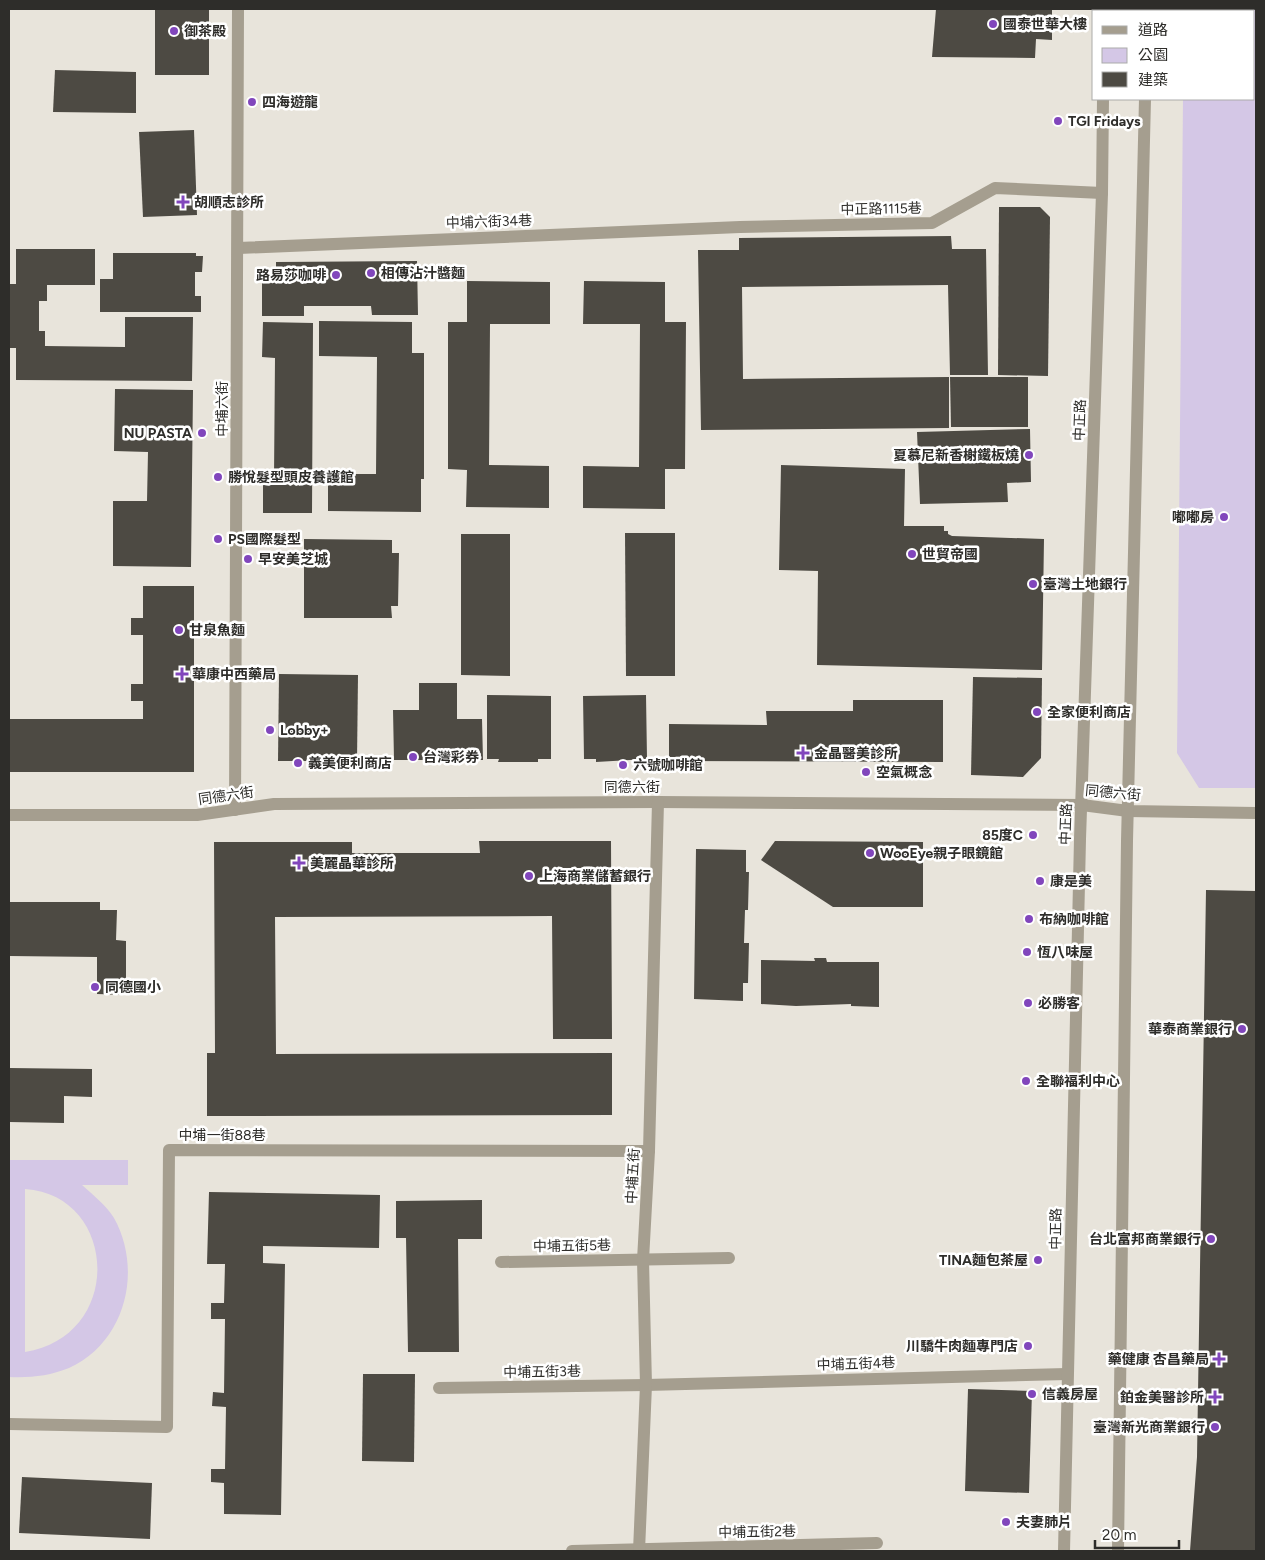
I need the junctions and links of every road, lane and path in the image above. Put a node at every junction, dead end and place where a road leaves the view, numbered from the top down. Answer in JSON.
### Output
{"nodes":[{"id":1,"x":238,"y":9,"type":"edge"},
{"id":2,"x":1103,"y":100,"type":"edge"},
{"id":3,"x":1145,"y":100,"type":"edge"},
{"id":4,"x":1102,"y":193,"type":"junction"},
{"id":5,"x":740,"y":227,"type":"joint"},
{"id":6,"x":238,"y":248,"type":"junction"},
{"id":7,"x":658,"y":802,"type":"junction"},
{"id":8,"x":1082,"y":805,"type":"junction"},
{"id":9,"x":235,"y":810,"type":"junction"},
{"id":10,"x":1128,"y":811,"type":"junction"},
{"id":11,"x":1256,"y":813,"type":"edge"},
{"id":12,"x":9,"y":815,"type":"edge"},
{"id":13,"x":649,"y":1151,"type":"junction"},
{"id":14,"x":728,"y":1258,"type":"dead end"},
{"id":15,"x":643,"y":1260,"type":"junction"},
{"id":16,"x":502,"y":1262,"type":"dead end"},
{"id":17,"x":1068,"y":1374,"type":"junction"},
{"id":18,"x":646,"y":1385,"type":"junction"},
{"id":19,"x":438,"y":1388,"type":"dead end"},
{"id":20,"x":9,"y":1424,"type":"edge"},
{"id":21,"x":877,"y":1544,"type":"dead end"},
{"id":22,"x":639,"y":1550,"type":"edge"},
{"id":23,"x":572,"y":1551,"type":"edge"},
{"id":24,"x":1064,"y":1551,"type":"edge"},
{"id":25,"x":1118,"y":1551,"type":"edge"}],
"edges":[{"from":1,"to":6,"type":"street","name":"中埔六街"},
{"from":2,"to":4,"type":"street","name":"中正路"},
{"from":3,"to":10,"type":"street"},
{"from":4,"to":5,"type":"street","name":"中正路1115巷"},
{"from":4,"to":8,"type":"street","name":"中正路"},
{"from":5,"to":6,"type":"street","name":"中埔六街34巷"},
{"from":6,"to":9,"type":"street","name":"中埔六街"},
{"from":7,"to":8,"type":"street","name":"同德六街"},
{"from":7,"to":9,"type":"street","name":"同德六街"},
{"from":7,"to":13,"type":"street","name":"中埔五街"},
{"from":8,"to":10,"type":"street","name":"同德六街"},
{"from":8,"to":17,"type":"street","name":"中正路"},
{"from":9,"to":12,"type":"street","name":"同德六街"},
{"from":10,"to":11,"type":"street","name":"同德六街"},
{"from":10,"to":25,"type":"street"},
{"from":13,"to":15,"type":"street","name":"中埔五街"},
{"from":13,"to":20,"type":"street","name":"中埔一街88巷"},
{"from":14,"to":15,"type":"street","name":"中埔五街5巷"},
{"from":15,"to":16,"type":"street","name":"中埔五街5巷"},
{"from":15,"to":18,"type":"street","name":"中埔五街"},
{"from":17,"to":18,"type":"street","name":"中埔五街4巷"},
{"from":17,"to":24,"type":"street","name":"中正路"},
{"from":18,"to":19,"type":"street","name":"中埔五街3巷"},
{"from":18,"to":22,"type":"street","name":"中埔五街"},
{"from":21,"to":22,"type":"street","name":"中埔五街2巷"},
{"from":22,"to":23,"type":"street","name":"中埔五街2巷"}]}
